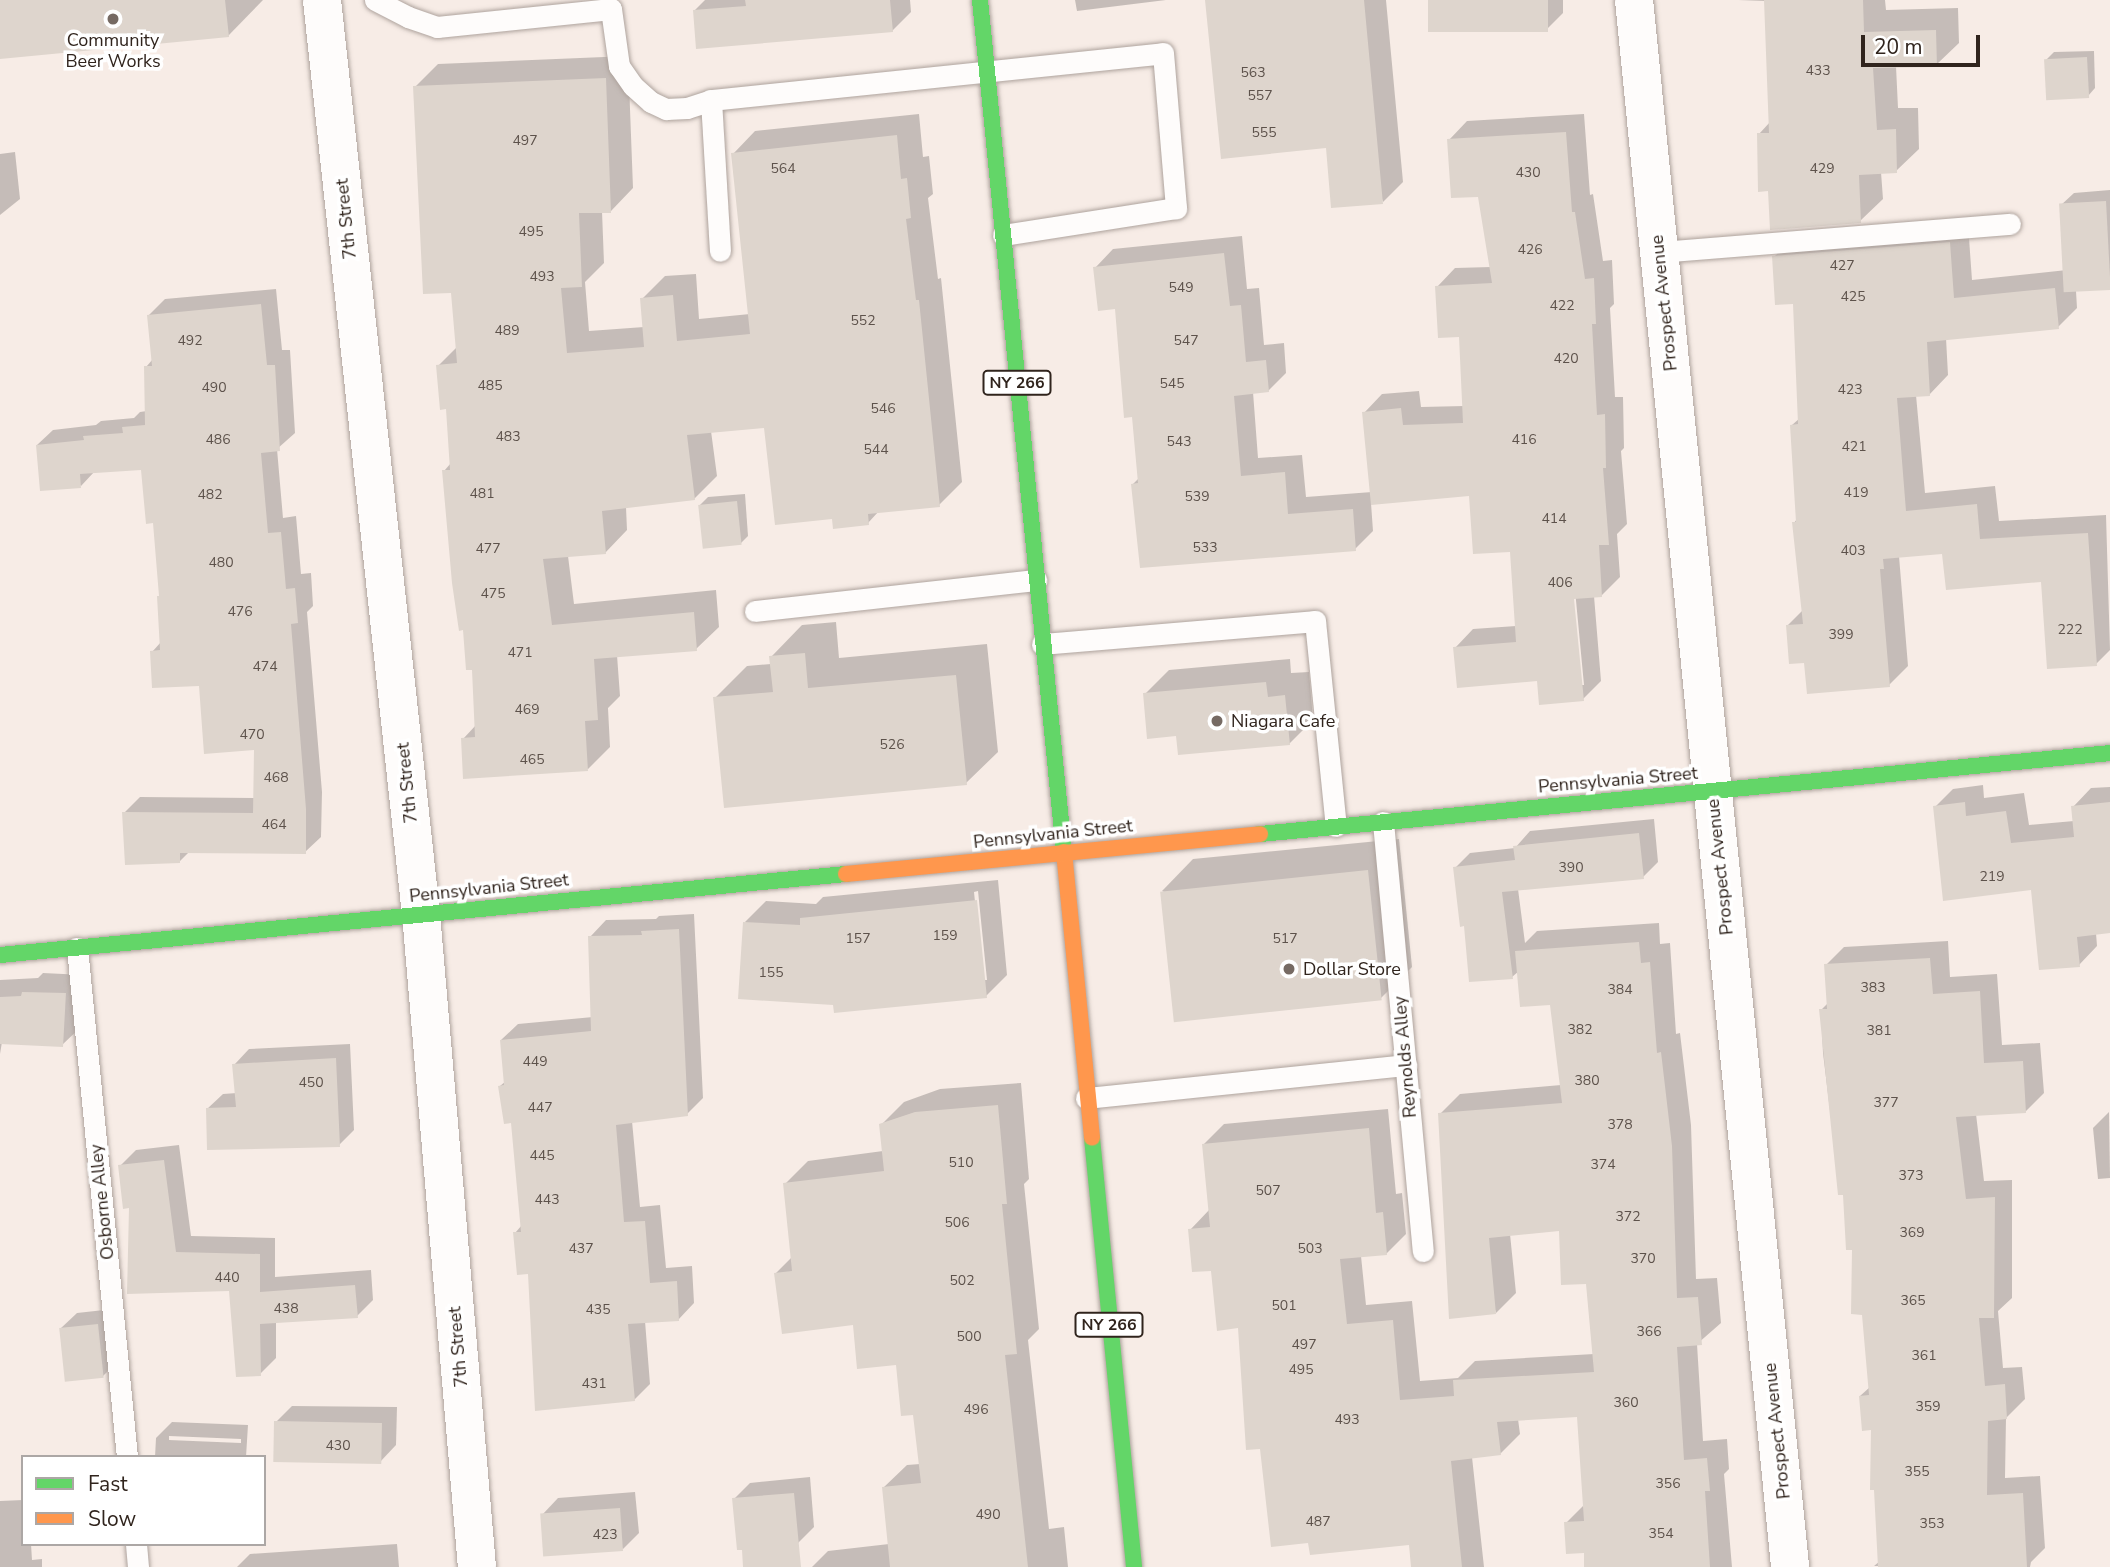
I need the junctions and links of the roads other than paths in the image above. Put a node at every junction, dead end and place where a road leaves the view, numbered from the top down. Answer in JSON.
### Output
{"nodes":[{"id":1,"x":322,"y":0,"type":"edge"},
{"id":2,"x":375,"y":0,"type":"edge"},
{"id":3,"x":980,"y":0,"type":"edge"},
{"id":4,"x":1634,"y":0,"type":"edge"},
{"id":5,"x":988,"y":71,"type":"junction"},
{"id":6,"x":711,"y":100,"type":"junction"},
{"id":7,"x":2010,"y":224,"type":"dead end"},
{"id":8,"x":1003,"y":235,"type":"junction"},
{"id":9,"x":720,"y":251,"type":"dead end"},
{"id":10,"x":1659,"y":252,"type":"junction"},
{"id":11,"x":1036,"y":580,"type":"junction"},
{"id":12,"x":755,"y":611,"type":"dead end"},
{"id":13,"x":1042,"y":644,"type":"junction"},
{"id":14,"x":2110,"y":752,"type":"edge"},
{"id":15,"x":1713,"y":790,"type":"junction"},
{"id":16,"x":1383,"y":822,"type":"junction"},
{"id":17,"x":1336,"y":826,"type":"junction"},
{"id":18,"x":1061,"y":853,"type":"junction"},
{"id":19,"x":421,"y":914,"type":"junction"},
{"id":20,"x":77,"y":948,"type":"junction"},
{"id":21,"x":0,"y":955,"type":"edge"},
{"id":22,"x":1406,"y":1065,"type":"junction"},
{"id":23,"x":1086,"y":1098,"type":"junction"},
{"id":24,"x":1423,"y":1251,"type":"dead end"},
{"id":25,"x":127,"y":1455,"type":"edge"},
{"id":26,"x":136,"y":1546,"type":"edge"},
{"id":27,"x":138,"y":1567,"type":"edge"},
{"id":28,"x":477,"y":1567,"type":"edge"},
{"id":29,"x":1133,"y":1567,"type":"edge"},
{"id":30,"x":1790,"y":1567,"type":"edge"}],
"edges":[{"from":1,"to":19,"type":"street","name":"7th Street"},
{"from":2,"to":6,"type":"lane"},
{"from":3,"to":5,"type":"street","number":"NY 266"},
{"from":4,"to":10,"type":"street","name":"Prospect Avenue"},
{"from":5,"to":6,"type":"lane"},
{"from":5,"to":8,"type":"street","number":"NY 266"},
{"from":5,"to":8,"type":"lane"},
{"from":6,"to":9,"type":"lane"},
{"from":7,"to":10,"type":"lane"},
{"from":8,"to":11,"type":"street","number":"NY 266"},
{"from":10,"to":15,"type":"street","name":"Prospect Avenue"},
{"from":11,"to":12,"type":"lane"},
{"from":11,"to":13,"type":"street","number":"NY 266"},
{"from":13,"to":17,"type":"lane"},
{"from":13,"to":18,"type":"street","number":"NY 266"},
{"from":14,"to":15,"type":"street","name":"Pennsylvania Street"},
{"from":15,"to":16,"type":"street","name":"Pennsylvania Street"},
{"from":15,"to":30,"type":"street","name":"Prospect Avenue"},
{"from":16,"to":17,"type":"street","name":"Pennsylvania Street"},
{"from":16,"to":22,"type":"lane","name":"Reynolds Alley"},
{"from":17,"to":18,"type":"street","name":"Pennsylvania Street"},
{"from":18,"to":19,"type":"street","name":"Pennsylvania Street"},
{"from":18,"to":23,"type":"street","number":"NY 266"},
{"from":19,"to":20,"type":"street","name":"Pennsylvania Street"},
{"from":19,"to":28,"type":"street","name":"7th Street"},
{"from":20,"to":21,"type":"street","name":"Pennsylvania Street"},
{"from":20,"to":25,"type":"lane","name":"Osborne Alley"},
{"from":22,"to":23,"type":"lane"},
{"from":22,"to":24,"type":"lane","name":"Reynolds Alley"},
{"from":23,"to":29,"type":"street","number":"NY 266"},
{"from":26,"to":27,"type":"lane"}]}
